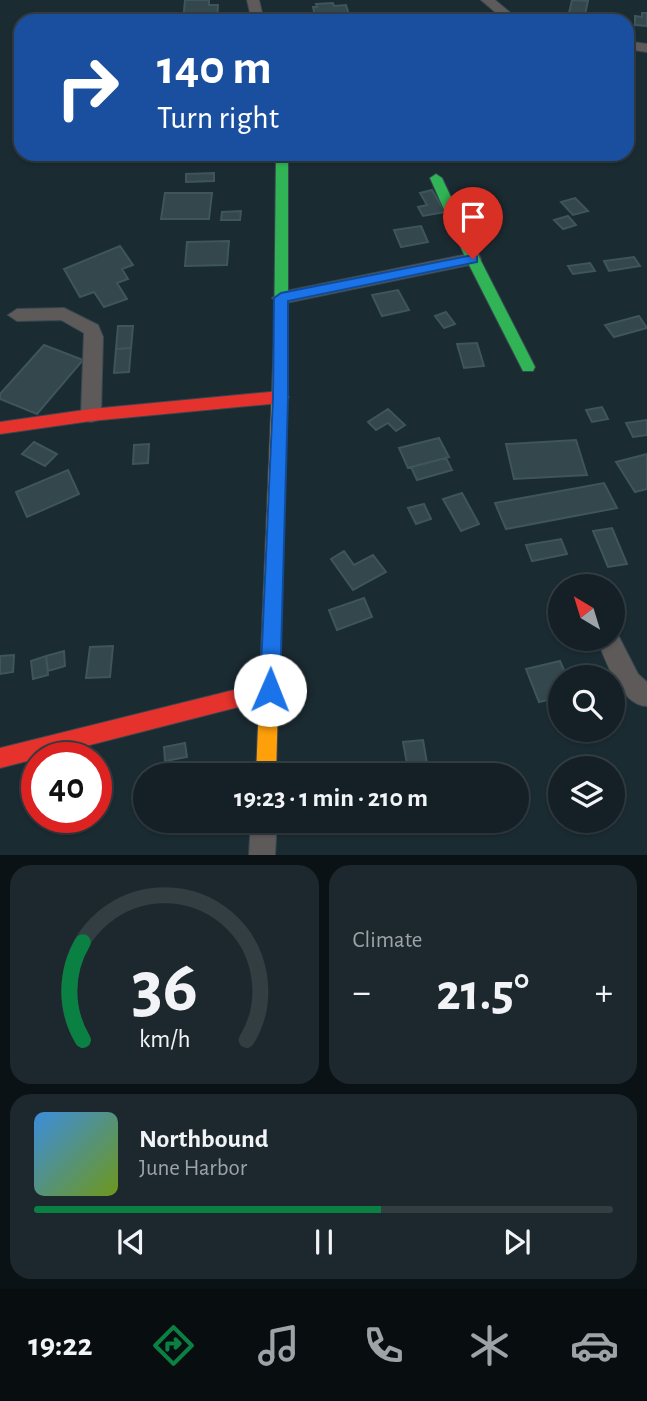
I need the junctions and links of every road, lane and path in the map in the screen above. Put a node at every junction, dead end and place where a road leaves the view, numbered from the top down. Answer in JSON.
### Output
{"nodes":[{"id":1,"x":487,"y":0,"type":"edge"},
{"id":2,"x":505,"y":14,"type":"edge"},
{"id":3,"x":282,"y":161,"type":"edge"},
{"id":4,"x":436,"y":178,"type":"dead end"},
{"id":5,"x":473,"y":259,"type":"junction"},
{"id":6,"x":281,"y":298,"type":"junction"},
{"id":7,"x":17,"y":315,"type":"dead end"},
{"id":8,"x":527,"y":367,"type":"dead end"},
{"id":9,"x":281,"y":397,"type":"junction"},
{"id":10,"x":91,"y":415,"type":"junction"},
{"id":11,"x":0,"y":428,"type":"edge"},
{"id":12,"x":614,"y":651,"type":"edge"},
{"id":13,"x":270,"y":690,"type":"junction"},
{"id":14,"x":647,"y":694,"type":"edge"},
{"id":15,"x":0,"y":758,"type":"edge"},
{"id":16,"x":267,"y":763,"type":"edge"},
{"id":17,"x":263,"y":833,"type":"edge"},
{"id":18,"x":262,"y":855,"type":"edge"}],
"edges":[{"from":1,"to":2,"type":"street"},
{"from":3,"to":6,"type":"street"},
{"from":4,"to":5,"type":"street"},
{"from":5,"to":6,"type":"street"},
{"from":5,"to":8,"type":"street"},
{"from":6,"to":9,"type":"street"},
{"from":7,"to":10,"type":"street"},
{"from":9,"to":10,"type":"street"},
{"from":9,"to":13,"type":"street"},
{"from":10,"to":11,"type":"street"},
{"from":12,"to":14,"type":"street"},
{"from":13,"to":15,"type":"street"},
{"from":13,"to":16,"type":"street"},
{"from":17,"to":18,"type":"street"}]}
